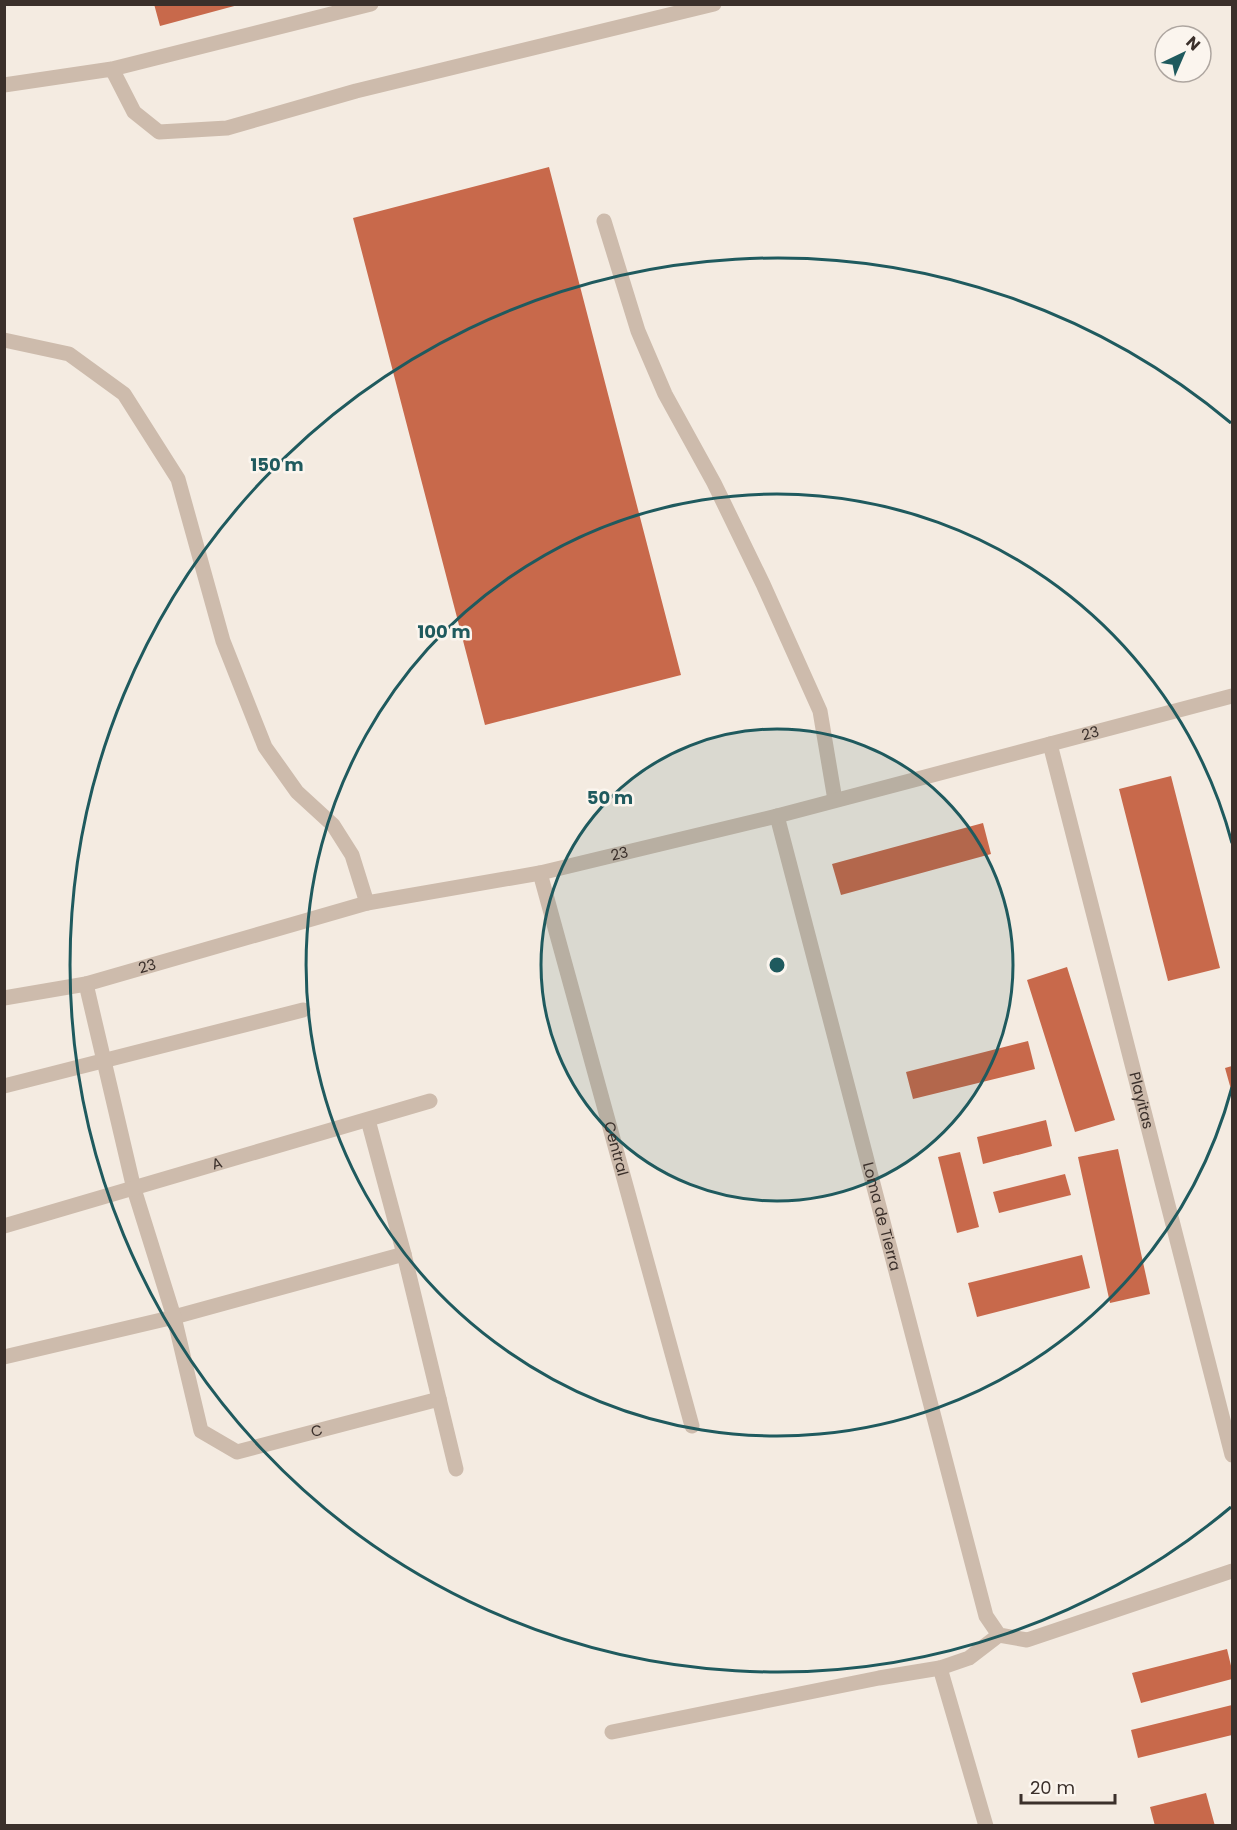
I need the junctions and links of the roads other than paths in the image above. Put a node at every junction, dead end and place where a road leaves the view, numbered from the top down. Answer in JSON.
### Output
{"nodes":[{"id":1,"x":371,"y":4,"type":"edge"},
{"id":2,"x":714,"y":4,"type":"edge"},
{"id":3,"x":112,"y":69,"type":"junction"},
{"id":4,"x":4,"y":85,"type":"edge"},
{"id":5,"x":604,"y":222,"type":"dead end"},
{"id":6,"x":4,"y":340,"type":"edge"},
{"id":7,"x":1233,"y":696,"type":"edge"},
{"id":8,"x":1050,"y":744,"type":"junction"},
{"id":9,"x":836,"y":800,"type":"junction"},
{"id":10,"x":777,"y":816,"type":"junction"},
{"id":11,"x":540,"y":873,"type":"junction"},
{"id":12,"x":368,"y":903,"type":"junction"},
{"id":13,"x":86,"y":984,"type":"junction"},
{"id":14,"x":4,"y":998,"type":"edge"},
{"id":15,"x":303,"y":1010,"type":"dead end"},
{"id":16,"x":104,"y":1059,"type":"junction"},
{"id":17,"x":4,"y":1086,"type":"edge"},
{"id":18,"x":430,"y":1101,"type":"dead end"},
{"id":19,"x":368,"y":1120,"type":"junction"},
{"id":20,"x":134,"y":1189,"type":"junction"},
{"id":21,"x":4,"y":1226,"type":"edge"},
{"id":22,"x":404,"y":1254,"type":"junction"},
{"id":23,"x":174,"y":1317,"type":"junction"},
{"id":24,"x":4,"y":1357,"type":"edge"},
{"id":25,"x":439,"y":1399,"type":"junction"},
{"id":26,"x":692,"y":1426,"type":"dead end"},
{"id":27,"x":1232,"y":1452,"type":"edge"},
{"id":28,"x":456,"y":1469,"type":"dead end"},
{"id":29,"x":1233,"y":1571,"type":"edge"},
{"id":30,"x":999,"y":1635,"type":"junction"},
{"id":31,"x":940,"y":1668,"type":"junction"},
{"id":32,"x":612,"y":1732,"type":"dead end"},
{"id":33,"x":986,"y":1826,"type":"edge"}],
"edges":[{"from":1,"to":3,"type":"street"},
{"from":2,"to":3,"type":"street"},
{"from":3,"to":4,"type":"street"},
{"from":5,"to":9,"type":"street"},
{"from":6,"to":12,"type":"street"},
{"from":7,"to":8,"type":"street","name":"23"},
{"from":8,"to":9,"type":"street","name":"23"},
{"from":8,"to":27,"type":"street","name":"Playitas"},
{"from":9,"to":10,"type":"street","name":"23"},
{"from":10,"to":11,"type":"street","name":"23"},
{"from":10,"to":30,"type":"street","name":"Loma de Tierra"},
{"from":11,"to":12,"type":"street","name":"23"},
{"from":11,"to":26,"type":"street","name":"Central"},
{"from":12,"to":13,"type":"street","name":"23"},
{"from":13,"to":14,"type":"street","name":"23"},
{"from":13,"to":16,"type":"street"},
{"from":15,"to":16,"type":"street"},
{"from":16,"to":17,"type":"street"},
{"from":16,"to":20,"type":"street"},
{"from":18,"to":19,"type":"street","name":"A"},
{"from":19,"to":20,"type":"street","name":"A"},
{"from":19,"to":22,"type":"street"},
{"from":20,"to":21,"type":"street","name":"A"},
{"from":20,"to":23,"type":"street"},
{"from":22,"to":23,"type":"street"},
{"from":22,"to":25,"type":"street"},
{"from":23,"to":24,"type":"street"},
{"from":23,"to":25,"type":"street","name":"C"},
{"from":25,"to":28,"type":"street"},
{"from":29,"to":30,"type":"street"},
{"from":30,"to":31,"type":"street"},
{"from":31,"to":32,"type":"street"},
{"from":31,"to":33,"type":"street"}]}
